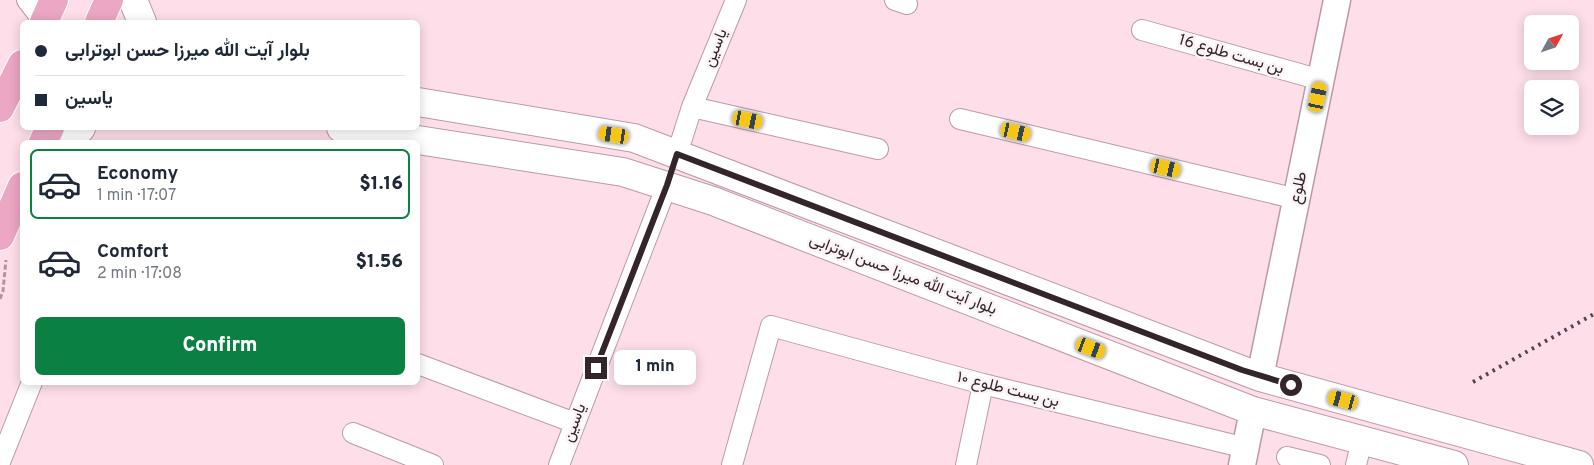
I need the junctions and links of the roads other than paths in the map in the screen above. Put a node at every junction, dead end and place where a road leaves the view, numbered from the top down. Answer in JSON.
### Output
{"nodes":[{"id":1,"x":27,"y":0,"type":"edge"},
{"id":2,"x":54,"y":0,"type":"edge"},
{"id":3,"x":110,"y":0,"type":"edge"},
{"id":4,"x":133,"y":0,"type":"edge"},
{"id":5,"x":736,"y":0,"type":"edge"},
{"id":6,"x":1336,"y":0,"type":"edge"},
{"id":7,"x":42,"y":20,"type":"edge"},
{"id":8,"x":45,"y":20,"type":"edge"},
{"id":9,"x":100,"y":20,"type":"edge"},
{"id":10,"x":141,"y":20,"type":"edge"},
{"id":11,"x":1142,"y":30,"type":"dead end"},
{"id":12,"x":20,"y":68,"type":"edge"},
{"id":13,"x":1321,"y":80,"type":"junction"},
{"id":14,"x":420,"y":102,"type":"edge"},
{"id":15,"x":692,"y":107,"type":"junction"},
{"id":16,"x":0,"y":108,"type":"edge"},
{"id":17,"x":960,"y":119,"type":"dead end"},
{"id":18,"x":79,"y":130,"type":"edge"},
{"id":19,"x":354,"y":130,"type":"edge"},
{"id":20,"x":70,"y":140,"type":"edge"},
{"id":21,"x":418,"y":140,"type":"edge"},
{"id":22,"x":420,"y":140,"type":"edge"},
{"id":23,"x":878,"y":149,"type":"dead end"},
{"id":24,"x":677,"y":154,"type":"junction"},
{"id":25,"x":667,"y":185,"type":"junction"},
{"id":26,"x":20,"y":191,"type":"edge"},
{"id":27,"x":1297,"y":198,"type":"junction"},
{"id":28,"x":10,"y":217,"type":"edge"},
{"id":29,"x":420,"y":365,"type":"edge"},
{"id":30,"x":1260,"y":376,"type":"junction"},
{"id":31,"x":983,"y":384,"type":"junction"},
{"id":32,"x":31,"y":385,"type":"edge"},
{"id":33,"x":1254,"y":411,"type":"junction"},
{"id":34,"x":575,"y":423,"type":"junction"},
{"id":35,"x":353,"y":433,"type":"dead end"},
{"id":36,"x":1359,"y":453,"type":"edge"},
{"id":37,"x":1244,"y":457,"type":"edge"},
{"id":38,"x":1287,"y":457,"type":"dead end"},
{"id":39,"x":0,"y":462,"type":"edge"},
{"id":40,"x":433,"y":465,"type":"edge"},
{"id":41,"x":559,"y":465,"type":"edge"},
{"id":42,"x":732,"y":465,"type":"edge"},
{"id":43,"x":966,"y":465,"type":"edge"},
{"id":44,"x":1320,"y":465,"type":"edge"},
{"id":45,"x":1454,"y":465,"type":"edge"},
{"id":46,"x":1580,"y":465,"type":"edge"}],
"edges":[{"from":1,"to":7,"type":"street"},
{"from":2,"to":8,"type":"main road"},
{"from":3,"to":9,"type":"main road"},
{"from":4,"to":10,"type":"main road"},
{"from":5,"to":15,"type":"street","name":"یاسین"},
{"from":6,"to":13,"type":"street","name":"طلوع"},
{"from":11,"to":13,"type":"street","name":"بن بست طلوع 16"},
{"from":12,"to":16,"type":"main road"},
{"from":13,"to":27,"type":"street","name":"طلوع"},
{"from":14,"to":24,"type":"main road","name":"بلوار آیت الله میرزا حسن ابوترابی"},
{"from":15,"to":23,"type":"street"},
{"from":15,"to":24,"type":"street","name":"یاسین"},
{"from":17,"to":27,"type":"street"},
{"from":18,"to":20,"type":"main road"},
{"from":19,"to":21,"type":"main road","name":"بلوار آیت الله میرزا حسن ابوترابی"},
{"from":22,"to":25,"type":"main road","name":"بلوار آیت الله میرزا حسن ابوترابی"},
{"from":24,"to":25,"type":"main road"},
{"from":24,"to":30,"type":"main road","name":"بلوار آیت الله میرزا حسن ابوترابی"},
{"from":25,"to":33,"type":"main road","name":"بلوار آیت الله میرزا حسن ابوترابی"},
{"from":25,"to":34,"type":"street","name":"یاسین"},
{"from":26,"to":28,"type":"main road"},
{"from":27,"to":30,"type":"street","name":"طلوع"},
{"from":29,"to":34,"type":"street"},
{"from":30,"to":33,"type":"main road"},
{"from":30,"to":46,"type":"main road","name":"بلوار آیت الله میرزا حسن ابوترابی"},
{"from":31,"to":37,"type":"street","name":"بن بست طلوع ۱۰"},
{"from":31,"to":42,"type":"street","name":"بن بست طلوع ۱۰"},
{"from":31,"to":43,"type":"street"},
{"from":32,"to":39,"type":"street"},
{"from":33,"to":36,"type":"main road","name":"بلوار آیت الله میرزا حسن ابوترابی"},
{"from":33,"to":37,"type":"street"},
{"from":34,"to":41,"type":"street","name":"یاسین"},
{"from":35,"to":40,"type":"street"},
{"from":36,"to":45,"type":"main road","name":"بلوار آیت الله میرزا حسن ابوترابی"},
{"from":38,"to":44,"type":"street"}]}
